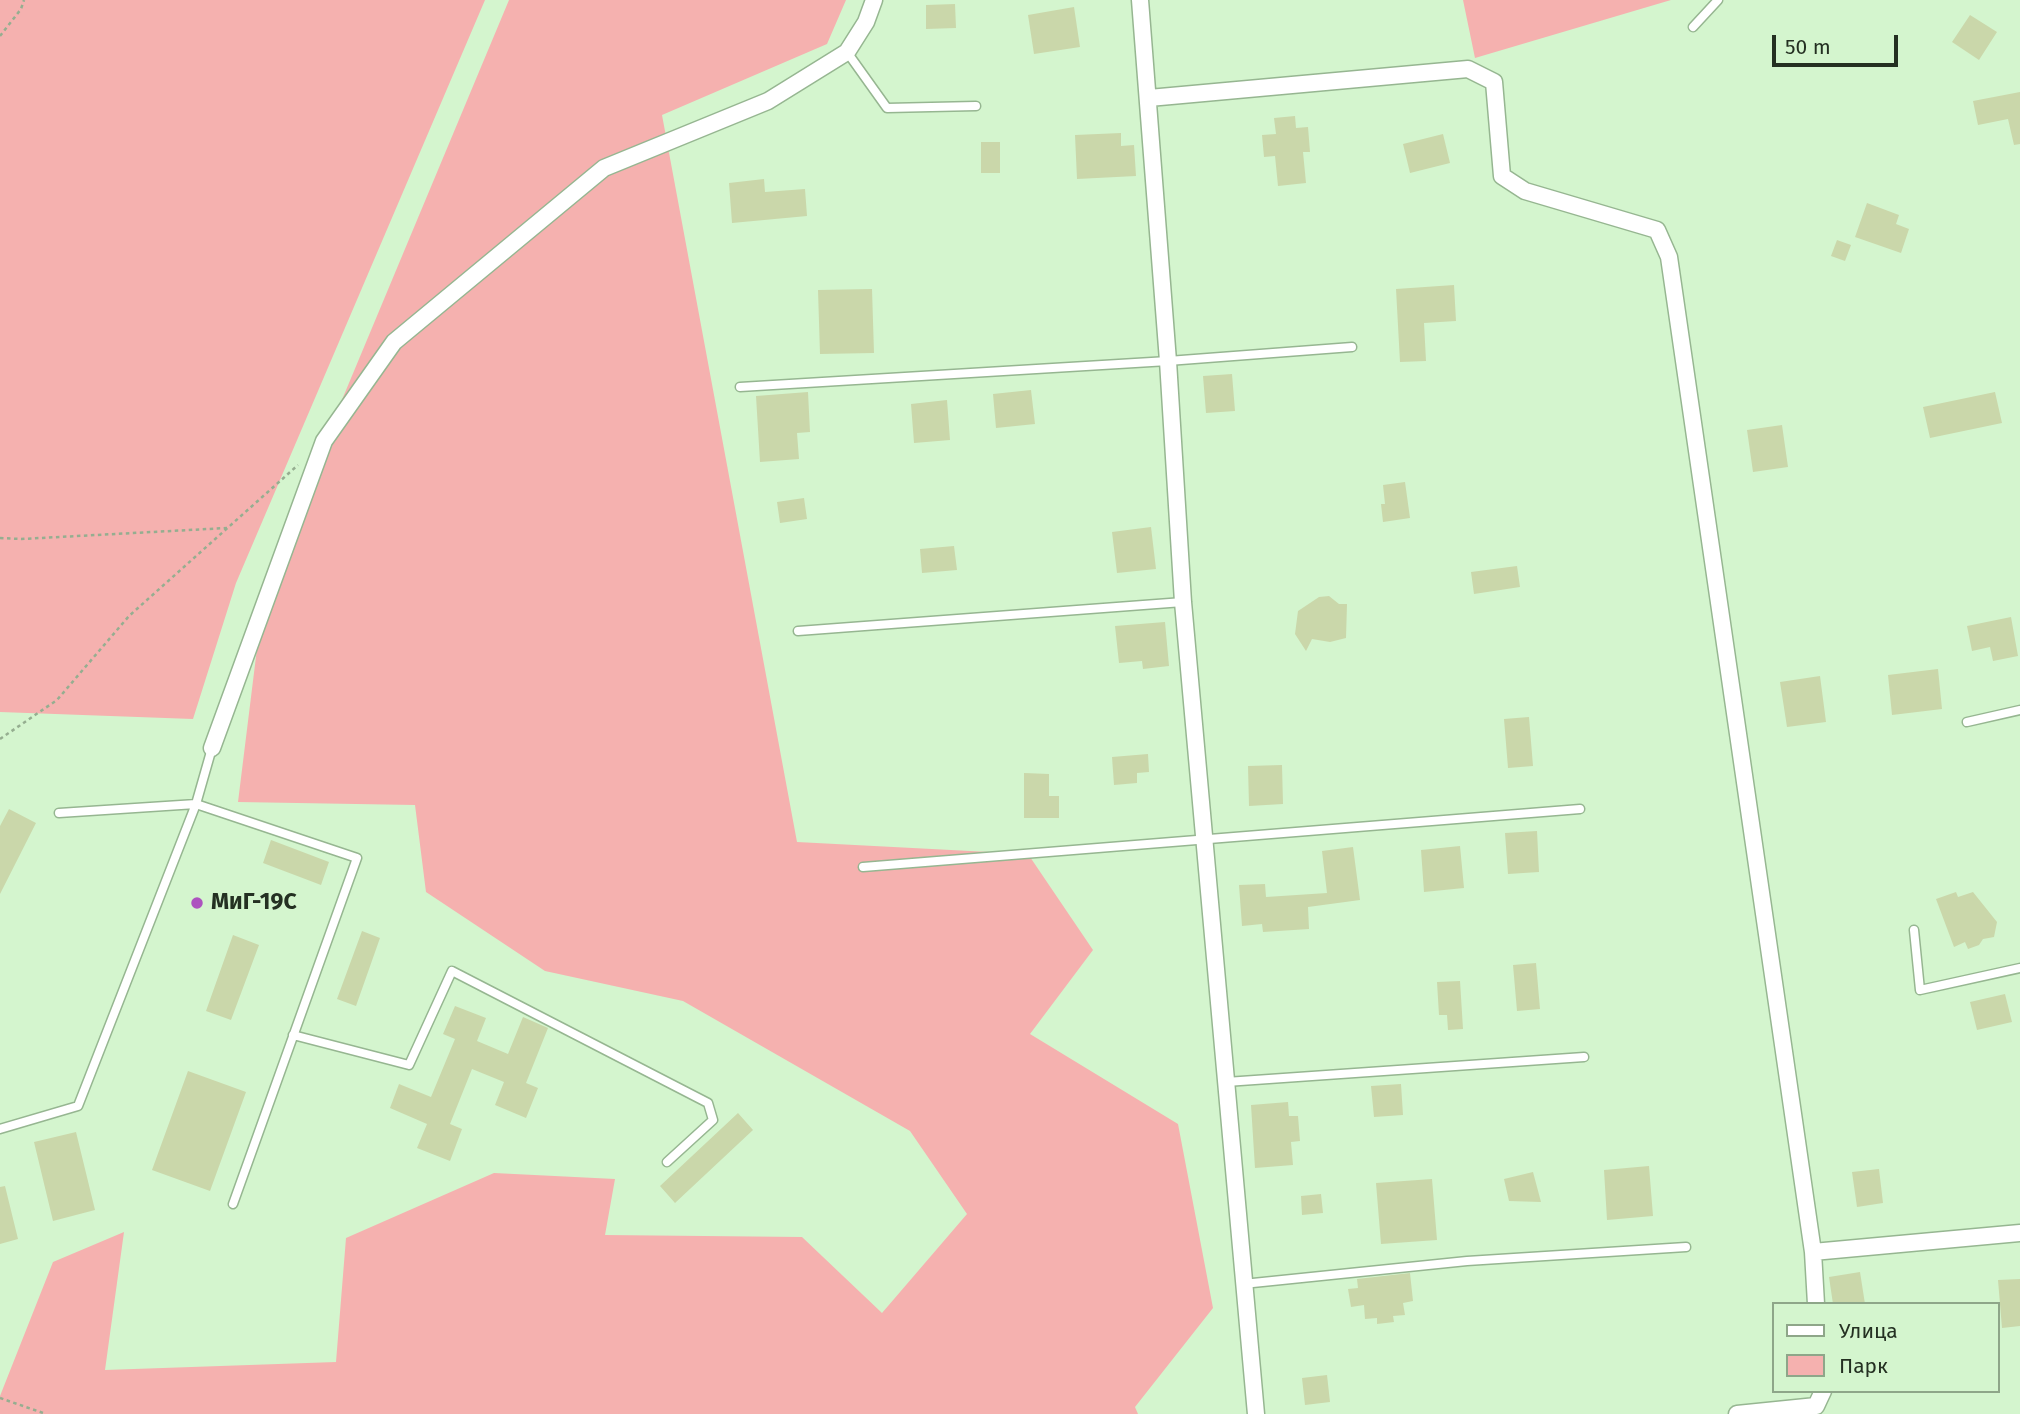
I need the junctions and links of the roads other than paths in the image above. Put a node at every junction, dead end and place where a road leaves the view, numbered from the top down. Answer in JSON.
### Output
{"nodes":[{"id":1,"x":874,"y":0,"type":"edge"},
{"id":2,"x":1140,"y":0,"type":"edge"},
{"id":3,"x":1718,"y":0,"type":"edge"},
{"id":4,"x":1693,"y":27,"type":"dead end"},
{"id":5,"x":847,"y":52,"type":"junction"},
{"id":6,"x":1149,"y":98,"type":"junction"},
{"id":7,"x":976,"y":106,"type":"dead end"},
{"id":8,"x":1352,"y":347,"type":"dead end"},
{"id":9,"x":1168,"y":361,"type":"junction"},
{"id":10,"x":740,"y":387,"type":"dead end"},
{"id":11,"x":1183,"y":602,"type":"junction"},
{"id":12,"x":797,"y":631,"type":"dead end"},
{"id":13,"x":2020,"y":710,"type":"edge"},
{"id":14,"x":1967,"y":722,"type":"dead end"},
{"id":15,"x":212,"y":748,"type":"joint"},
{"id":16,"x":197,"y":804,"type":"junction"},
{"id":17,"x":1580,"y":809,"type":"dead end"},
{"id":18,"x":59,"y":813,"type":"dead end"},
{"id":19,"x":1206,"y":840,"type":"junction"},
{"id":20,"x":863,"y":867,"type":"dead end"},
{"id":21,"x":1914,"y":930,"type":"dead end"},
{"id":22,"x":2020,"y":968,"type":"edge"},
{"id":23,"x":293,"y":1035,"type":"junction"},
{"id":24,"x":1584,"y":1057,"type":"dead end"},
{"id":25,"x":1226,"y":1082,"type":"junction"},
{"id":26,"x":0,"y":1129,"type":"edge"},
{"id":27,"x":667,"y":1162,"type":"dead end"},
{"id":28,"x":233,"y":1204,"type":"dead end"},
{"id":29,"x":2020,"y":1233,"type":"edge"},
{"id":30,"x":1686,"y":1247,"type":"dead end"},
{"id":31,"x":1813,"y":1252,"type":"junction"},
{"id":32,"x":1243,"y":1284,"type":"junction"},
{"id":33,"x":1816,"y":1302,"type":"edge"},
{"id":34,"x":1822,"y":1393,"type":"edge"},
{"id":35,"x":1256,"y":1414,"type":"edge"},
{"id":36,"x":1737,"y":1414,"type":"edge"}],
"edges":[{"from":1,"to":5,"type":"street"},
{"from":2,"to":6,"type":"street"},
{"from":3,"to":4,"type":"lane"},
{"from":5,"to":7,"type":"lane"},
{"from":5,"to":15,"type":"street"},
{"from":6,"to":9,"type":"street"},
{"from":6,"to":31,"type":"street"},
{"from":8,"to":9,"type":"lane"},
{"from":9,"to":10,"type":"lane"},
{"from":9,"to":11,"type":"street"},
{"from":11,"to":12,"type":"lane"},
{"from":11,"to":19,"type":"street"},
{"from":13,"to":14,"type":"lane"},
{"from":15,"to":16,"type":"lane"},
{"from":16,"to":18,"type":"lane"},
{"from":16,"to":23,"type":"lane"},
{"from":16,"to":26,"type":"lane"},
{"from":17,"to":19,"type":"lane"},
{"from":19,"to":20,"type":"lane"},
{"from":19,"to":25,"type":"street"},
{"from":21,"to":22,"type":"lane"},
{"from":23,"to":27,"type":"lane"},
{"from":23,"to":28,"type":"lane"},
{"from":24,"to":25,"type":"lane"},
{"from":25,"to":32,"type":"street"},
{"from":29,"to":31,"type":"street"},
{"from":30,"to":32,"type":"lane"},
{"from":31,"to":33,"type":"street"},
{"from":32,"to":35,"type":"street"},
{"from":34,"to":36,"type":"street"}]}
